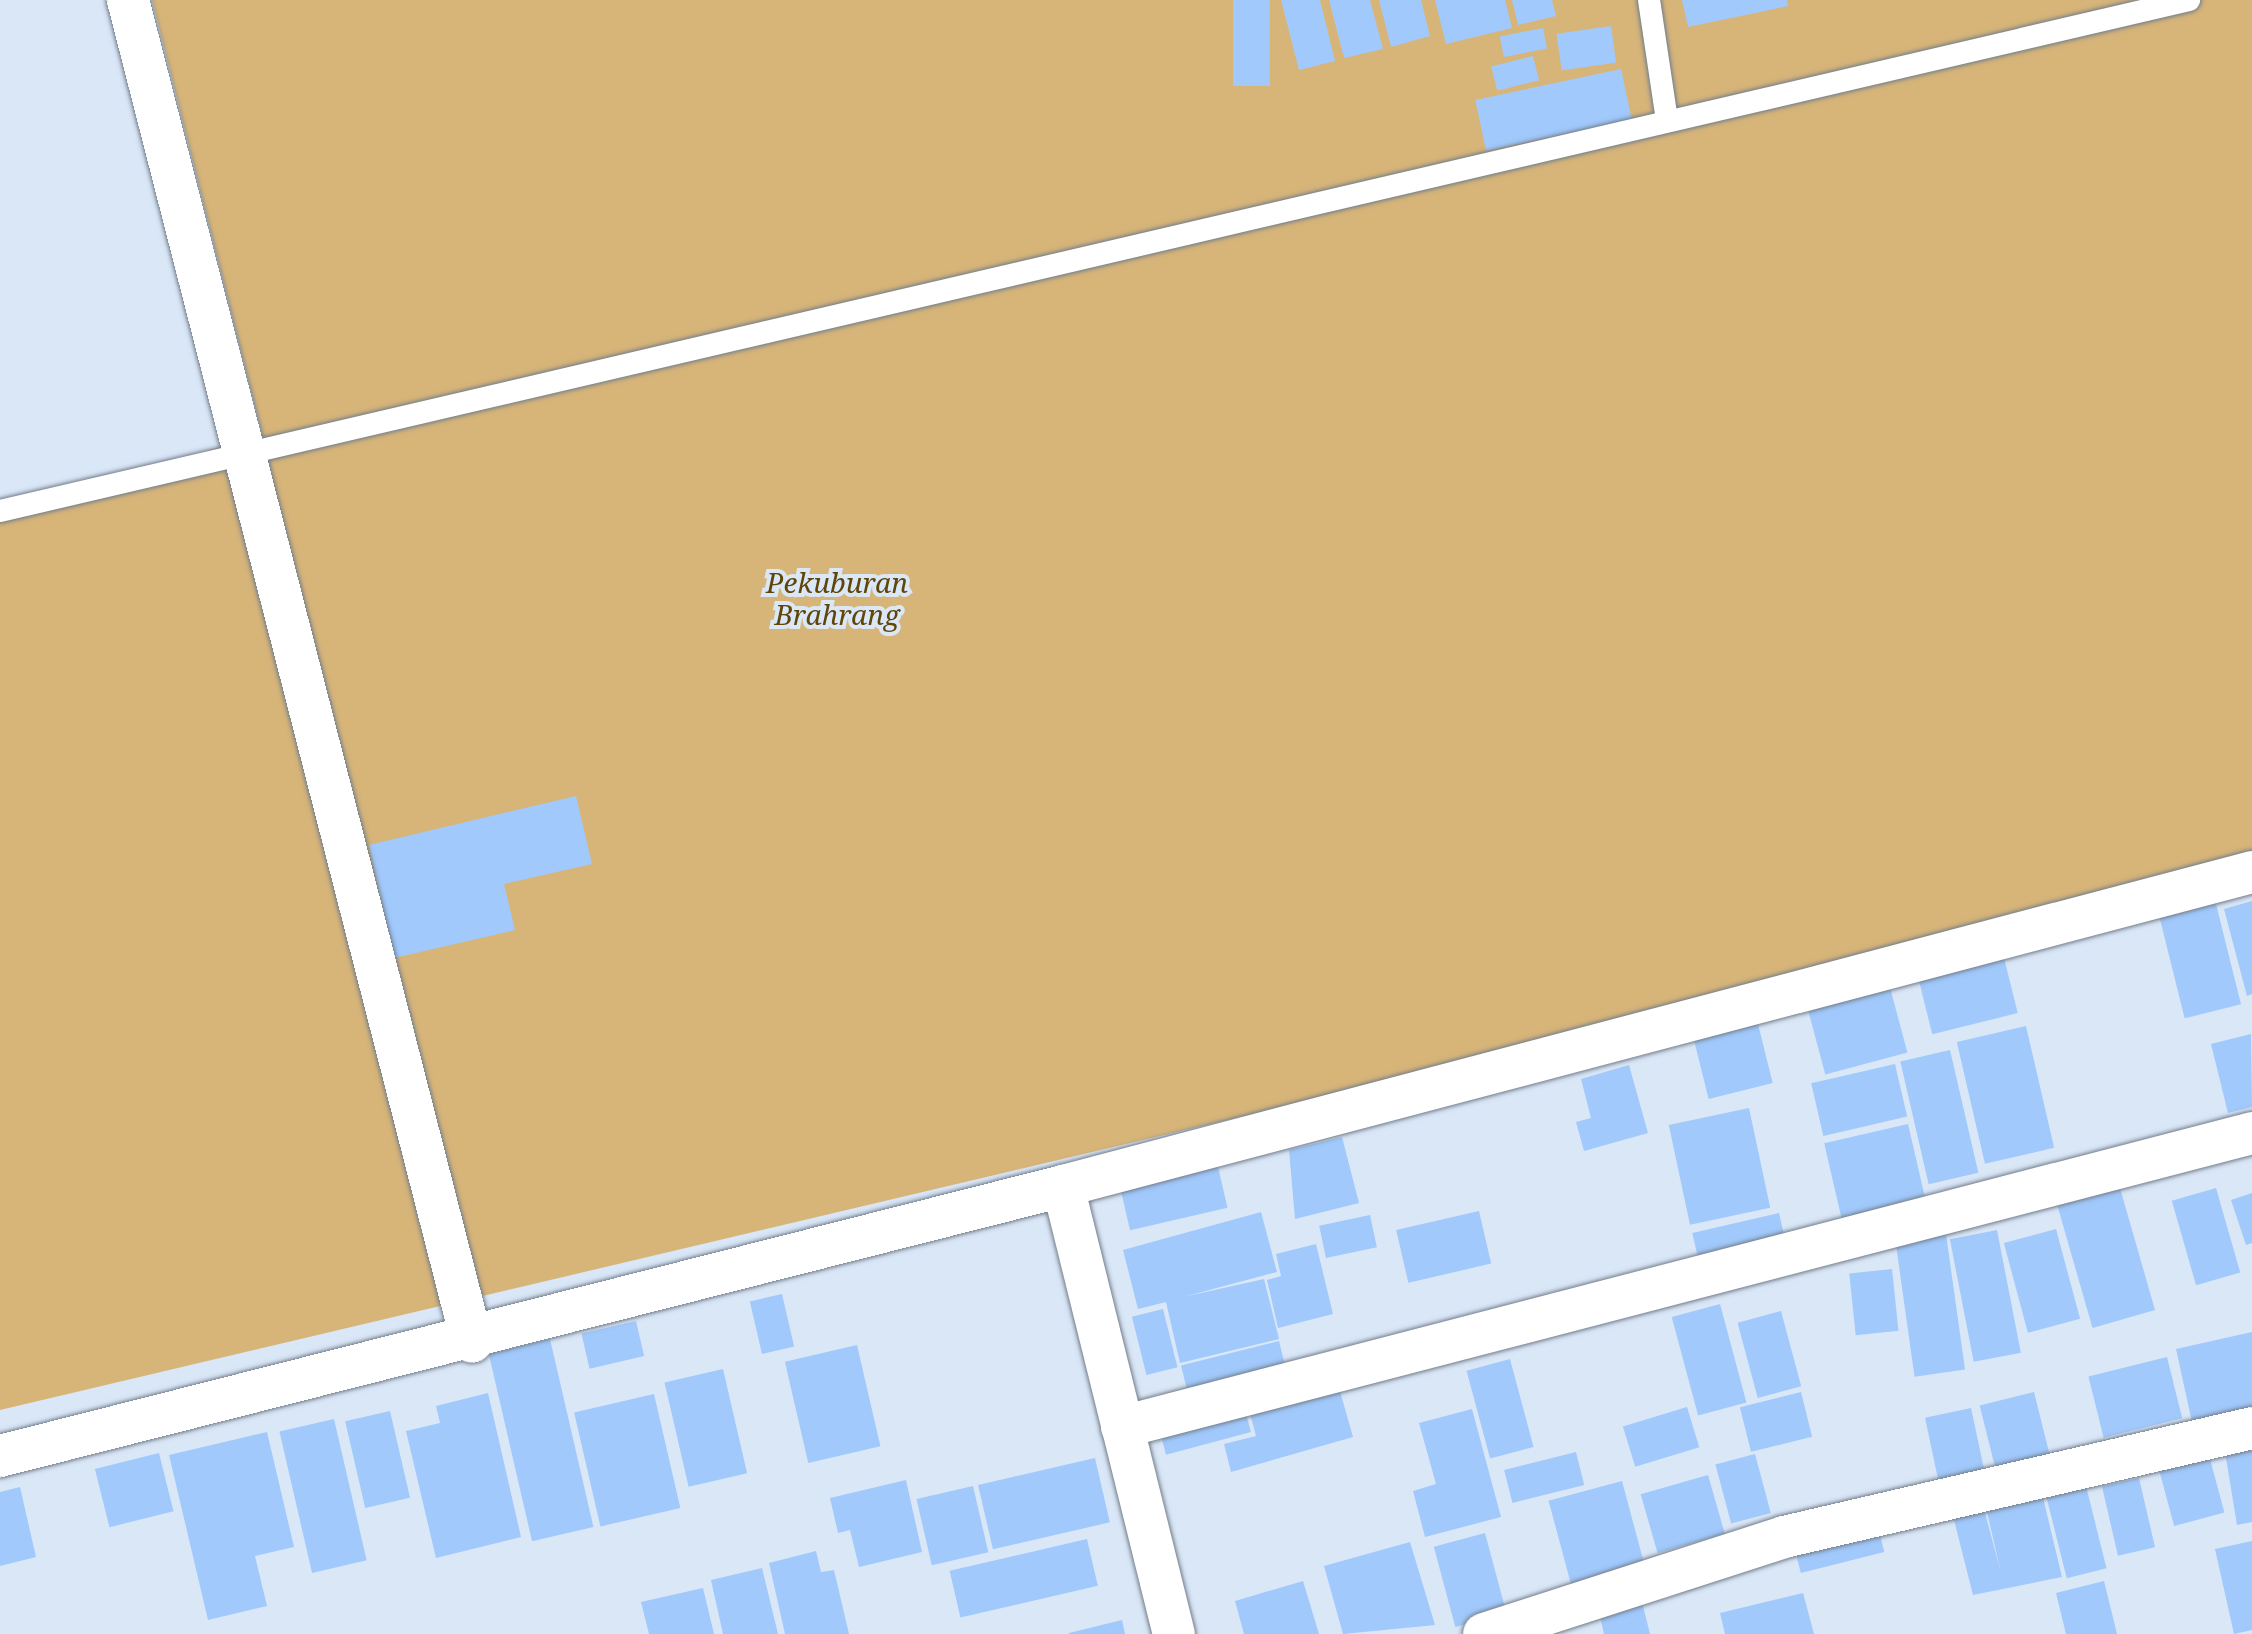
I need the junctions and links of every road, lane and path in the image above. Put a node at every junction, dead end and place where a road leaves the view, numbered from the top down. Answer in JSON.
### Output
{"nodes":[{"id":1,"x":128,"y":0,"type":"edge"},
{"id":2,"x":1649,"y":0,"type":"edge"},
{"id":3,"x":2189,"y":0,"type":"edge"},
{"id":4,"x":1667,"y":120,"type":"junction"},
{"id":5,"x":242,"y":449,"type":"junction"},
{"id":6,"x":0,"y":510,"type":"edge"},
{"id":7,"x":2252,"y":872,"type":"edge"},
{"id":8,"x":2252,"y":1134,"type":"edge"},
{"id":9,"x":1062,"y":1186,"type":"junction"},
{"id":10,"x":472,"y":1342,"type":"junction"},
{"id":11,"x":1122,"y":1428,"type":"junction"},
{"id":12,"x":2252,"y":1428,"type":"edge"},
{"id":13,"x":0,"y":1456,"type":"edge"},
{"id":14,"x":1174,"y":1634,"type":"edge"},
{"id":15,"x":1484,"y":1634,"type":"edge"}],
"edges":[{"from":1,"to":5,"type":"street"},
{"from":2,"to":4,"type":"lane"},
{"from":3,"to":4,"type":"lane"},
{"from":4,"to":5,"type":"lane"},
{"from":5,"to":6,"type":"lane"},
{"from":5,"to":10,"type":"street"},
{"from":7,"to":9,"type":"street"},
{"from":8,"to":11,"type":"street"},
{"from":9,"to":10,"type":"street"},
{"from":9,"to":11,"type":"street"},
{"from":10,"to":13,"type":"street"},
{"from":11,"to":14,"type":"street"},
{"from":12,"to":15,"type":"street"}]}
